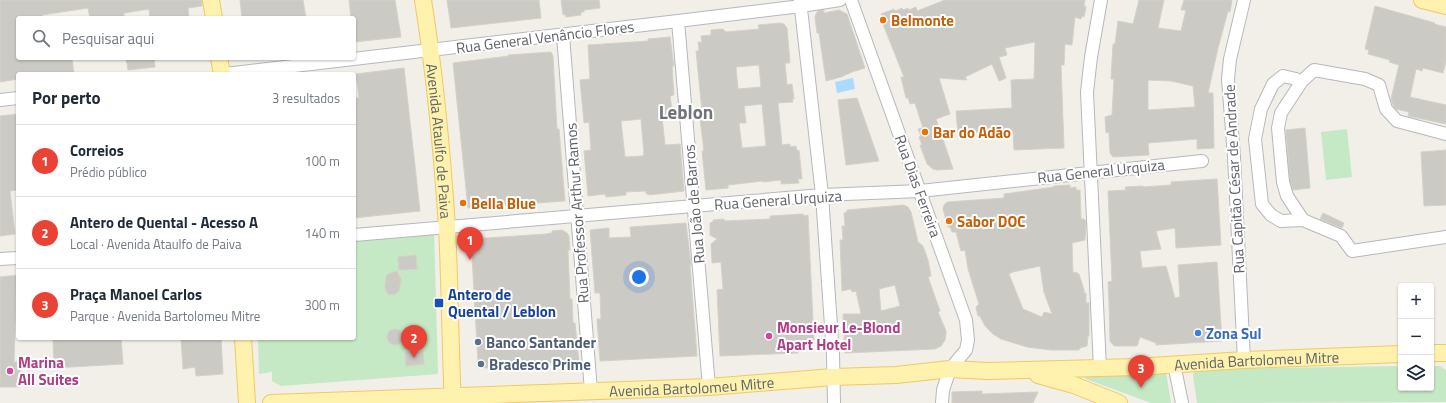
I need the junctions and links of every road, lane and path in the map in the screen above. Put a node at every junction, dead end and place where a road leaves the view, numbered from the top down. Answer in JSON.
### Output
{"nodes":[{"id":1,"x":211,"y":0,"type":"edge"},
{"id":2,"x":423,"y":0,"type":"edge"},
{"id":3,"x":840,"y":0,"type":"edge"},
{"id":4,"x":851,"y":0,"type":"edge"},
{"id":5,"x":1102,"y":0,"type":"edge"},
{"id":6,"x":1244,"y":0,"type":"edge"},
{"id":7,"x":1422,"y":0,"type":"edge"},
{"id":8,"x":800,"y":3,"type":"edge"},
{"id":9,"x":1446,"y":6,"type":"edge"},
{"id":10,"x":214,"y":16,"type":"edge"},
{"id":11,"x":678,"y":21,"type":"junction"},
{"id":12,"x":563,"y":35,"type":"junction"},
{"id":13,"x":431,"y":51,"type":"junction"},
{"id":14,"x":356,"y":59,"type":"edge"},
{"id":15,"x":219,"y":60,"type":"edge"},
{"id":16,"x":350,"y":60,"type":"edge"},
{"id":17,"x":222,"y":72,"type":"edge"},
{"id":18,"x":243,"y":72,"type":"edge"},
{"id":19,"x":1300,"y":84,"type":"junction"},
{"id":20,"x":16,"y":98,"type":"edge"},
{"id":21,"x":0,"y":100,"type":"edge"},
{"id":22,"x":1446,"y":134,"type":"edge"},
{"id":23,"x":1202,"y":160,"type":"dead end"},
{"id":24,"x":1090,"y":172,"type":"junction"},
{"id":25,"x":920,"y":190,"type":"junction"},
{"id":26,"x":822,"y":195,"type":"junction"},
{"id":27,"x":694,"y":206,"type":"junction"},
{"id":28,"x":577,"y":216,"type":"junction"},
{"id":29,"x":1303,"y":220,"type":"junction"},
{"id":30,"x":447,"y":227,"type":"junction"},
{"id":31,"x":356,"y":235,"type":"edge"},
{"id":32,"x":1446,"y":237,"type":"edge"},
{"id":33,"x":16,"y":258,"type":"edge"},
{"id":34,"x":0,"y":259,"type":"edge"},
{"id":35,"x":243,"y":340,"type":"edge"},
{"id":36,"x":1434,"y":353,"type":"edge"},
{"id":37,"x":1446,"y":353,"type":"edge"},
{"id":38,"x":1398,"y":354,"type":"edge"},
{"id":39,"x":1244,"y":360,"type":"junction"},
{"id":40,"x":1174,"y":364,"type":"junction"},
{"id":41,"x":1100,"y":368,"type":"junction"},
{"id":42,"x":950,"y":369,"type":"junction"},
{"id":43,"x":1017,"y":370,"type":"junction"},
{"id":44,"x":833,"y":377,"type":"junction"},
{"id":45,"x":709,"y":387,"type":"junction"},
{"id":46,"x":591,"y":391,"type":"junction"},
{"id":47,"x":452,"y":400,"type":"edge"},
{"id":48,"x":247,"y":403,"type":"edge"},
{"id":49,"x":271,"y":403,"type":"edge"},
{"id":50,"x":834,"y":403,"type":"edge"},
{"id":51,"x":942,"y":403,"type":"edge"},
{"id":52,"x":1120,"y":403,"type":"edge"},
{"id":53,"x":1182,"y":403,"type":"edge"}],
"edges":[{"from":1,"to":10,"type":"main road"},
{"from":2,"to":13,"type":"main road","name":"Avenida Ataulfo de Paiva"},
{"from":3,"to":8,"type":"street","name":"Rua General Venâncio Flores"},
{"from":4,"to":25,"type":"street","name":"Rua Dias Ferreira"},
{"from":5,"to":24,"type":"street"},
{"from":6,"to":39,"type":"street","name":"Rua Capitão César de Andrade"},
{"from":7,"to":9,"type":"main road"},
{"from":8,"to":11,"type":"street","name":"Rua General Venâncio Flores"},
{"from":8,"to":26,"type":"street"},
{"from":11,"to":12,"type":"street","name":"Rua General Venâncio Flores"},
{"from":11,"to":27,"type":"street","name":"Rua João de Barros"},
{"from":12,"to":13,"type":"street","name":"Rua General Venâncio Flores"},
{"from":12,"to":28,"type":"street","name":"Rua Professor Arthur Ramos"},
{"from":13,"to":14,"type":"street","name":"Rua General Venâncio Flores"},
{"from":13,"to":30,"type":"main road","name":"Avenida Ataulfo de Paiva"},
{"from":15,"to":17,"type":"main road"},
{"from":16,"to":18,"type":"street","name":"Rua General Venâncio Flores"},
{"from":19,"to":22,"type":"street"},
{"from":19,"to":29,"type":"street"},
{"from":19,"to":29,"type":"street"},
{"from":20,"to":21,"type":"street"},
{"from":23,"to":24,"type":"street","name":"Rua General Urquiza"},
{"from":24,"to":25,"type":"street","name":"Rua General Urquiza"},
{"from":24,"to":41,"type":"street"},
{"from":25,"to":26,"type":"street","name":"Rua General Urquiza"},
{"from":25,"to":42,"type":"street","name":"Rua Dias Ferreira"},
{"from":26,"to":27,"type":"street","name":"Rua General Urquiza"},
{"from":26,"to":44,"type":"street"},
{"from":27,"to":28,"type":"street","name":"Rua General Urquiza"},
{"from":27,"to":45,"type":"street","name":"Rua João de Barros"},
{"from":28,"to":30,"type":"street","name":"Rua General Urquiza"},
{"from":28,"to":46,"type":"street","name":"Rua Professor Arthur Ramos"},
{"from":29,"to":32,"type":"street"},
{"from":30,"to":31,"type":"street","name":"Rua General Urquiza"},
{"from":30,"to":47,"type":"main road","name":"Avenida Ataulfo de Paiva"},
{"from":33,"to":34,"type":"street"},
{"from":35,"to":48,"type":"main road"},
{"from":36,"to":37,"type":"main road"},
{"from":38,"to":39,"type":"main road","name":"Avenida Bartolomeu Mitre"},
{"from":39,"to":40,"type":"main road","name":"Avenida Bartolomeu Mitre"},
{"from":40,"to":41,"type":"main road","name":"Avenida Bartolomeu Mitre"},
{"from":40,"to":53,"type":"street"},
{"from":41,"to":43,"type":"main road","name":"Avenida Bartolomeu Mitre"},
{"from":42,"to":43,"type":"main road","name":"Avenida Bartolomeu Mitre"},
{"from":42,"to":44,"type":"main road","name":"Avenida Bartolomeu Mitre"},
{"from":42,"to":51,"type":"street"},
{"from":43,"to":52,"type":"main road","name":"Avenida Bartolomeu Mitre"},
{"from":44,"to":45,"type":"main road","name":"Avenida Bartolomeu Mitre"},
{"from":44,"to":50,"type":"street"},
{"from":45,"to":46,"type":"main road","name":"Avenida Bartolomeu Mitre"},
{"from":46,"to":47,"type":"main road","name":"Avenida Bartolomeu Mitre"},
{"from":47,"to":49,"type":"main road","name":"Avenida Bartolomeu Mitre"}]}
